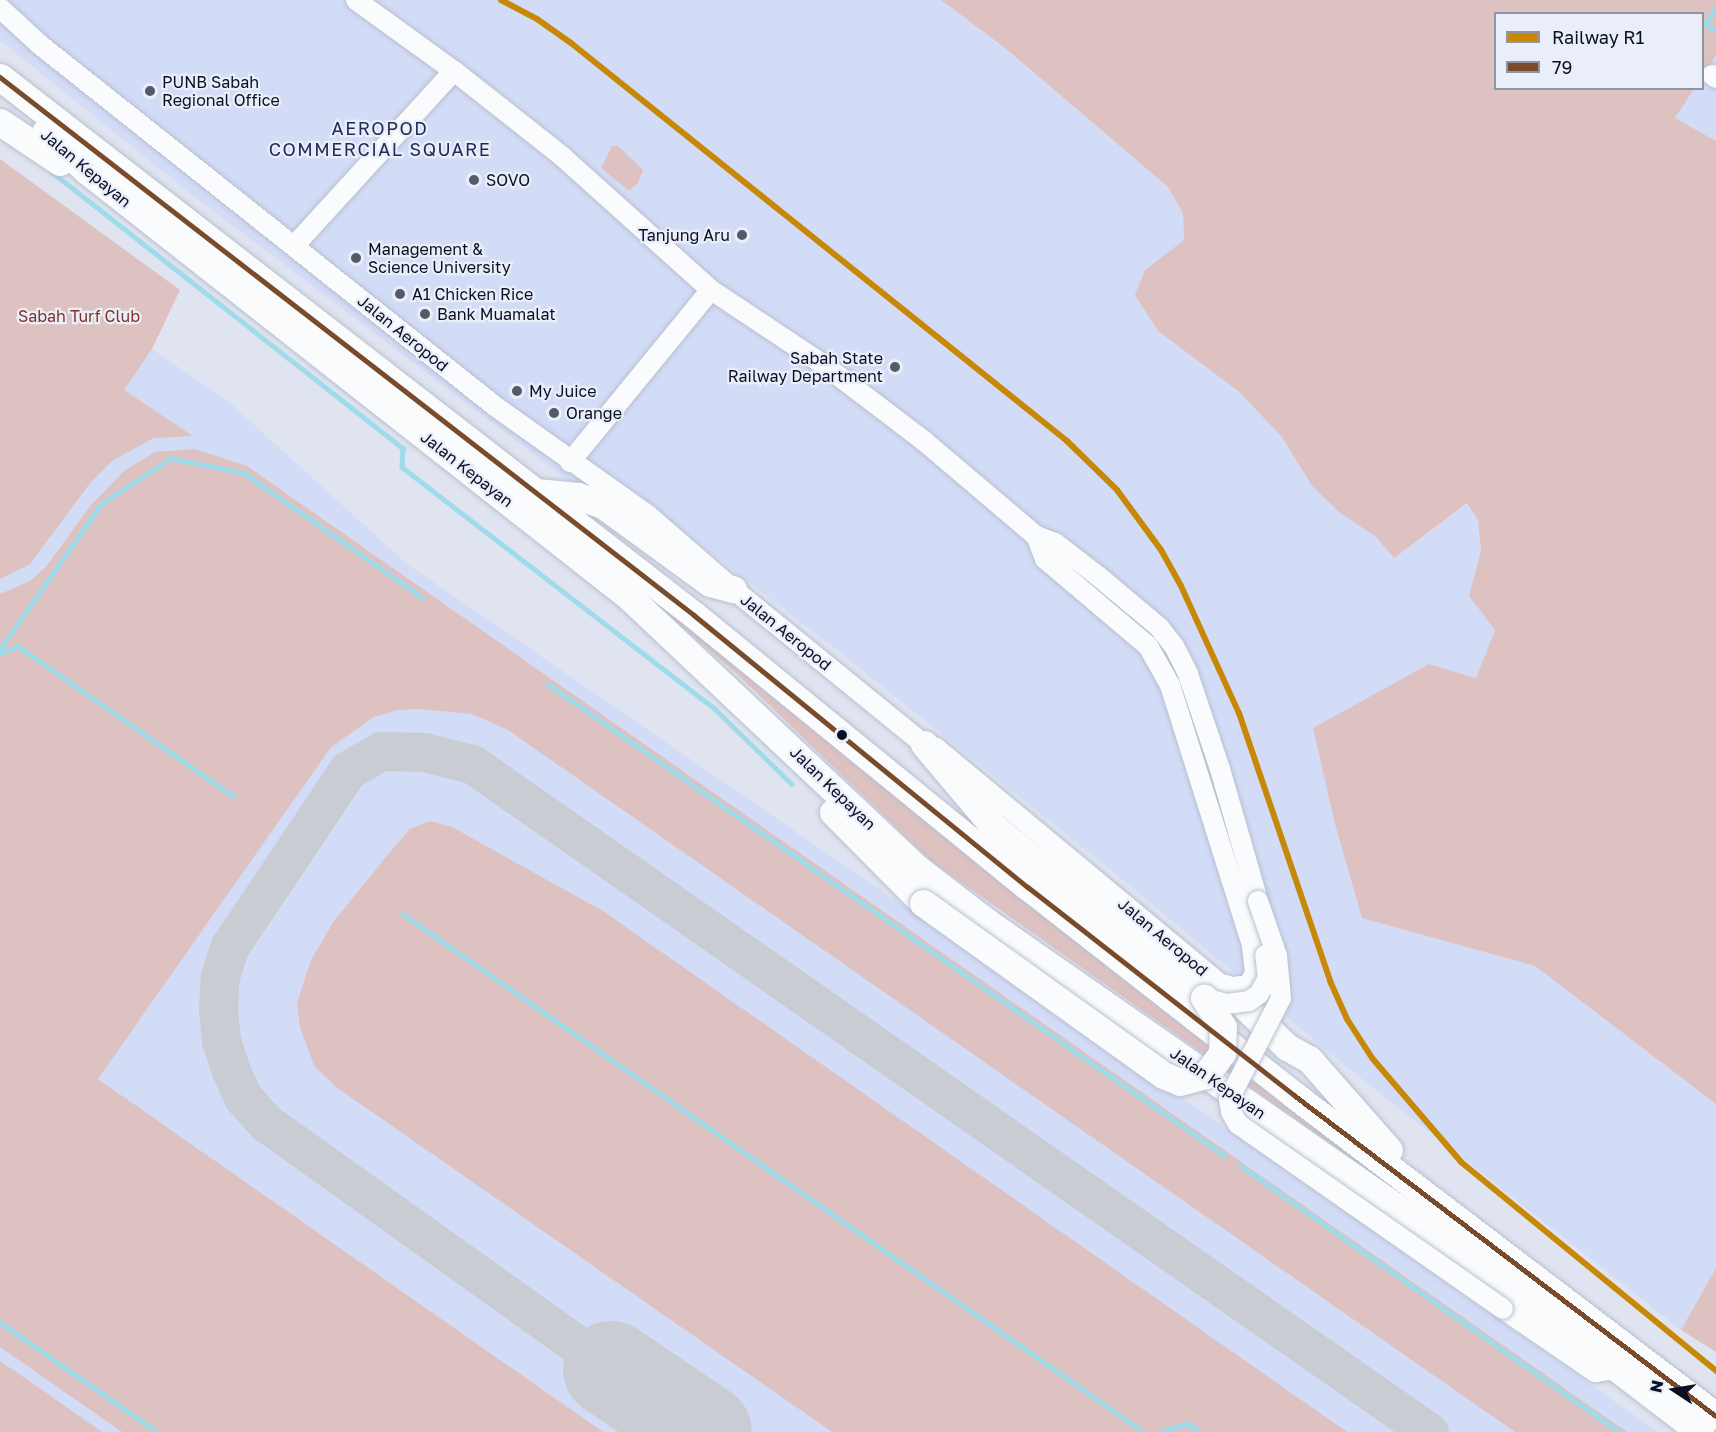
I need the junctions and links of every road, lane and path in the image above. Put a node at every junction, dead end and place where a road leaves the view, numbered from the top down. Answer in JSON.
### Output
{"nodes":[{"id":1,"x":356,"y":0,"type":"edge"},
{"id":2,"x":2,"y":10,"type":"edge"},
{"id":3,"x":0,"y":61,"type":"edge"},
{"id":4,"x":454,"y":71,"type":"junction"},
{"id":5,"x":0,"y":77,"type":"edge"},
{"id":6,"x":0,"y":100,"type":"edge"},
{"id":7,"x":57,"y":120,"type":"junction"},
{"id":8,"x":0,"y":122,"type":"edge"},
{"id":9,"x":87,"y":171,"type":"junction"},
{"id":10,"x":294,"y":246,"type":"junction"},
{"id":11,"x":711,"y":290,"type":"junction"},
{"id":12,"x":570,"y":462,"type":"junction"},
{"id":13,"x":536,"y":492,"type":"junction"},
{"id":14,"x":1036,"y":536,"type":"junction"},
{"id":15,"x":733,"y":589,"type":"junction"},
{"id":16,"x":924,"y":744,"type":"joint"},
{"id":17,"x":804,"y":760,"type":"junction"},
{"id":18,"x":1258,"y":902,"type":"junction"},
{"id":19,"x":1214,"y":993,"type":"junction"},
{"id":20,"x":1287,"y":1047,"type":"junction"},
{"id":21,"x":1372,"y":1152,"type":"junction"},
{"id":22,"x":1439,"y":1203,"type":"junction"},
{"id":23,"x":1616,"y":1369,"type":"junction"},
{"id":24,"x":1716,"y":1416,"type":"edge"},
{"id":25,"x":1700,"y":1432,"type":"edge"}],
"edges":[{"from":1,"to":4,"type":"street"},
{"from":2,"to":10,"type":"street","name":"Jalan Aeropod"},
{"from":3,"to":7,"type":"highway"},
{"from":4,"to":10,"type":"street"},
{"from":4,"to":11,"type":"street"},
{"from":5,"to":7,"type":"highway","name":"Jalan Kepayan"},
{"from":6,"to":9,"type":"highway","name":"Jalan Kepayan"},
{"from":7,"to":13,"type":"highway","name":"Jalan Kepayan"},
{"from":8,"to":9,"type":"highway"},
{"from":9,"to":17,"type":"highway","name":"Jalan Kepayan"},
{"from":10,"to":12,"type":"street","name":"Jalan Aeropod"},
{"from":11,"to":12,"type":"street"},
{"from":11,"to":14,"type":"street"},
{"from":12,"to":15,"type":"street","name":"Jalan Aeropod"},
{"from":13,"to":15,"type":"highway"},
{"from":13,"to":21,"type":"highway","name":"Jalan Kepayan"},
{"from":14,"to":18,"type":"street"},
{"from":14,"to":19,"type":"street"},
{"from":15,"to":16,"type":"street","name":"Jalan Aeropod"},
{"from":16,"to":19,"type":"highway"},
{"from":17,"to":19,"type":"highway","bridge":true},
{"from":17,"to":23,"type":"highway","name":"Jalan Kepayan"},
{"from":18,"to":19,"type":"street","bridge":true},
{"from":18,"to":23,"type":"street","bridge":true},
{"from":19,"to":20,"type":"highway"},
{"from":20,"to":21,"type":"highway"},
{"from":20,"to":22,"type":"highway"},
{"from":21,"to":22,"type":"highway","name":"Jalan Kepayan"},
{"from":22,"to":24,"type":"highway","name":"Jalan Kepayan"},
{"from":23,"to":25,"type":"highway","name":"Jalan Kepayan"}]}
